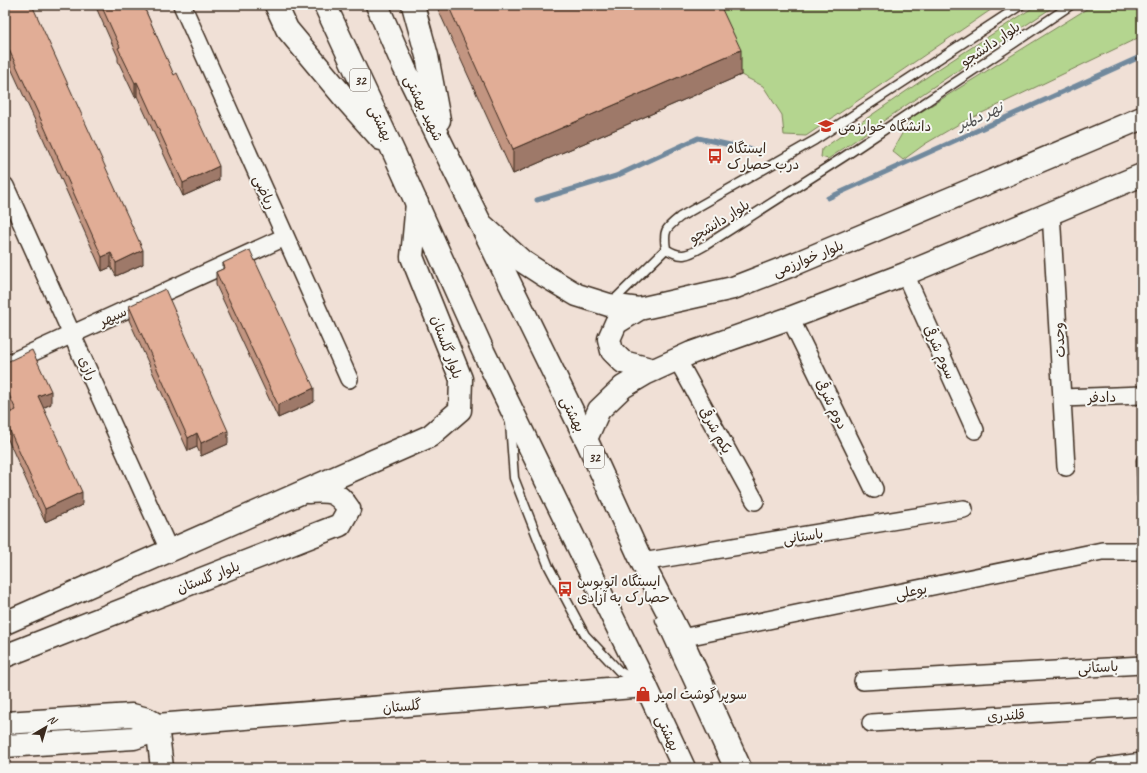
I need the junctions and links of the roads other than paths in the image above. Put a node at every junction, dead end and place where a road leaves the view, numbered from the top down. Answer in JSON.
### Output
{"nodes":[{"id":1,"x":182,"y":5,"type":"edge"},
{"id":2,"x":276,"y":5,"type":"edge"},
{"id":3,"x":325,"y":5,"type":"edge"},
{"id":4,"x":377,"y":5,"type":"edge"},
{"id":5,"x":413,"y":5,"type":"edge"},
{"id":6,"x":1021,"y":5,"type":"edge"},
{"id":7,"x":1054,"y":5,"type":"edge"},
{"id":8,"x":1071,"y":5,"type":"edge"},
{"id":9,"x":1060,"y":12,"type":"junction"},
{"id":10,"x":1142,"y":118,"type":"edge"},
{"id":11,"x":445,"y":148,"type":"junction"},
{"id":12,"x":395,"y":154,"type":"junction"},
{"id":13,"x":1142,"y":175,"type":"edge"},
{"id":14,"x":5,"y":186,"type":"edge"},
{"id":15,"x":417,"y":202,"type":"junction"},
{"id":16,"x":1052,"y":212,"type":"junction"},
{"id":17,"x":480,"y":223,"type":"junction"},
{"id":18,"x":285,"y":237,"type":"junction"},
{"id":19,"x":666,"y":249,"type":"junction"},
{"id":20,"x":905,"y":274,"type":"junction"},
{"id":21,"x":609,"y":305,"type":"junction"},
{"id":22,"x":640,"y":309,"type":"junction"},
{"id":23,"x":790,"y":318,"type":"junction"},
{"id":24,"x":73,"y":335,"type":"junction"},
{"id":25,"x":677,"y":359,"type":"junction"},
{"id":26,"x":5,"y":365,"type":"edge"},
{"id":27,"x":654,"y":370,"type":"junction"},
{"id":28,"x":348,"y":379,"type":"dead end"},
{"id":29,"x":1142,"y":395,"type":"edge"},
{"id":30,"x":1062,"y":398,"type":"junction"},
{"id":31,"x":508,"y":404,"type":"junction"},
{"id":32,"x":975,"y":430,"type":"dead end"},
{"id":33,"x":586,"y":439,"type":"junction"},
{"id":34,"x":1141,"y":460,"type":"dead end"},
{"id":35,"x":1066,"y":467,"type":"dead end"},
{"id":36,"x":874,"y":489,"type":"dead end"},
{"id":37,"x":300,"y":493,"type":"junction"},
{"id":38,"x":1142,"y":495,"type":"edge"},
{"id":39,"x":755,"y":501,"type":"dead end"},
{"id":40,"x":964,"y":509,"type":"dead end"},
{"id":41,"x":169,"y":550,"type":"junction"},
{"id":42,"x":1142,"y":550,"type":"edge"},
{"id":43,"x":640,"y":568,"type":"junction"},
{"id":44,"x":657,"y":613,"type":"dead end"},
{"id":45,"x":5,"y":623,"type":"edge"},
{"id":46,"x":681,"y":638,"type":"junction"},
{"id":47,"x":5,"y":656,"type":"edge"},
{"id":48,"x":1142,"y":665,"type":"edge"},
{"id":49,"x":863,"y":681,"type":"dead end"},
{"id":50,"x":646,"y":686,"type":"junction"},
{"id":51,"x":1142,"y":707,"type":"edge"},
{"id":52,"x":5,"y":723,"type":"edge"},
{"id":53,"x":871,"y":723,"type":"dead end"},
{"id":54,"x":157,"y":725,"type":"junction"},
{"id":55,"x":5,"y":746,"type":"edge"},
{"id":56,"x":1142,"y":762,"type":"edge"},
{"id":57,"x":162,"y":768,"type":"edge"},
{"id":58,"x":684,"y":768,"type":"edge"},
{"id":59,"x":728,"y":768,"type":"edge"},
{"id":60,"x":740,"y":768,"type":"edge"},
{"id":61,"x":1097,"y":768,"type":"edge"}],
"edges":[{"from":1,"to":18,"type":"street","name":"ریاضی"},
{"from":2,"to":12,"type":"main road"},
{"from":3,"to":12,"type":"main road","name":"بهشتى","number":"32"},
{"from":4,"to":11,"type":"main road","name":"شهید بهشتی","number":"32"},
{"from":5,"to":11,"type":"main road"},
{"from":6,"to":19,"type":"lane","name":"بلوار دانشجو"},
{"from":7,"to":9,"type":"lane"},
{"from":8,"to":9,"type":"lane","name":"بلوار دانشجو"},
{"from":9,"to":19,"type":"lane","name":"بلوار دانشجو"},
{"from":10,"to":22,"type":"main road","name":"بلوار خوارزمی"},
{"from":11,"to":17,"type":"main road","name":"بهشتی","number":"32"},
{"from":12,"to":15,"type":"main road","name":"بهشتی","number":"32"},
{"from":13,"to":16,"type":"main road"},
{"from":14,"to":24,"type":"street","name":"رازی"},
{"from":15,"to":31,"type":"main road","name":"بهشتی","number":"32"},
{"from":15,"to":37,"type":"main road","name":"بلوار گلستان"},
{"from":16,"to":20,"type":"main road"},
{"from":16,"to":30,"type":"street","name":"وحدت"},
{"from":17,"to":21,"type":"main road","name":"بلوار خوارزمی"},
{"from":17,"to":33,"type":"main road","name":"بهشتی","number":"32"},
{"from":18,"to":24,"type":"street","name":"سپهر"},
{"from":18,"to":28,"type":"street","name":"ریاضی"},
{"from":19,"to":21,"type":"lane"},
{"from":20,"to":23,"type":"main road"},
{"from":20,"to":32,"type":"street","name":"سوم شرقی"},
{"from":21,"to":22,"type":"main road","name":"بلوار خوارزمی"},
{"from":22,"to":27,"type":"main road"},
{"from":23,"to":25,"type":"main road"},
{"from":23,"to":36,"type":"street","name":"دوم شرقی"},
{"from":24,"to":26,"type":"street","name":"سپهر"},
{"from":24,"to":41,"type":"street","name":"رازی"},
{"from":25,"to":27,"type":"main road"},
{"from":25,"to":39,"type":"street","name":"یکم شرقی"},
{"from":27,"to":33,"type":"main road"},
{"from":29,"to":30,"type":"street","name":"دادفر"},
{"from":30,"to":35,"type":"street","name":"وحدت"},
{"from":31,"to":50,"type":"main road","name":"بهشتی","number":"32"},
{"from":31,"to":50,"type":"lane"},
{"from":33,"to":43,"type":"main road","name":"بهشتی","number":"32"},
{"from":34,"to":38,"type":"lane"},
{"from":37,"to":41,"type":"main road","name":"بلوار گلستان"},
{"from":37,"to":47,"type":"main road","name":"بلوار گلستان"},
{"from":40,"to":43,"type":"street","name":"باستانی"},
{"from":41,"to":45,"type":"main road","name":"بلوار گلستان"},
{"from":42,"to":46,"type":"street","name":"بوعلی"},
{"from":43,"to":46,"type":"main road","name":"بهشتی","number":"32"},
{"from":44,"to":59,"type":"lane"},
{"from":46,"to":60,"type":"main road","name":"بهشتی","number":"32"},
{"from":48,"to":49,"type":"street","name":"باستانی"},
{"from":50,"to":54,"type":"main road","name":"گلستان"},
{"from":50,"to":58,"type":"main road","name":"بهشتی","number":"32"},
{"from":51,"to":53,"type":"street","name":"قلندری"},
{"from":52,"to":54,"type":"main road"},
{"from":54,"to":55,"type":"main road","name":"گلستان"},
{"from":54,"to":57,"type":"main road"},
{"from":56,"to":61,"type":"street"}]}
